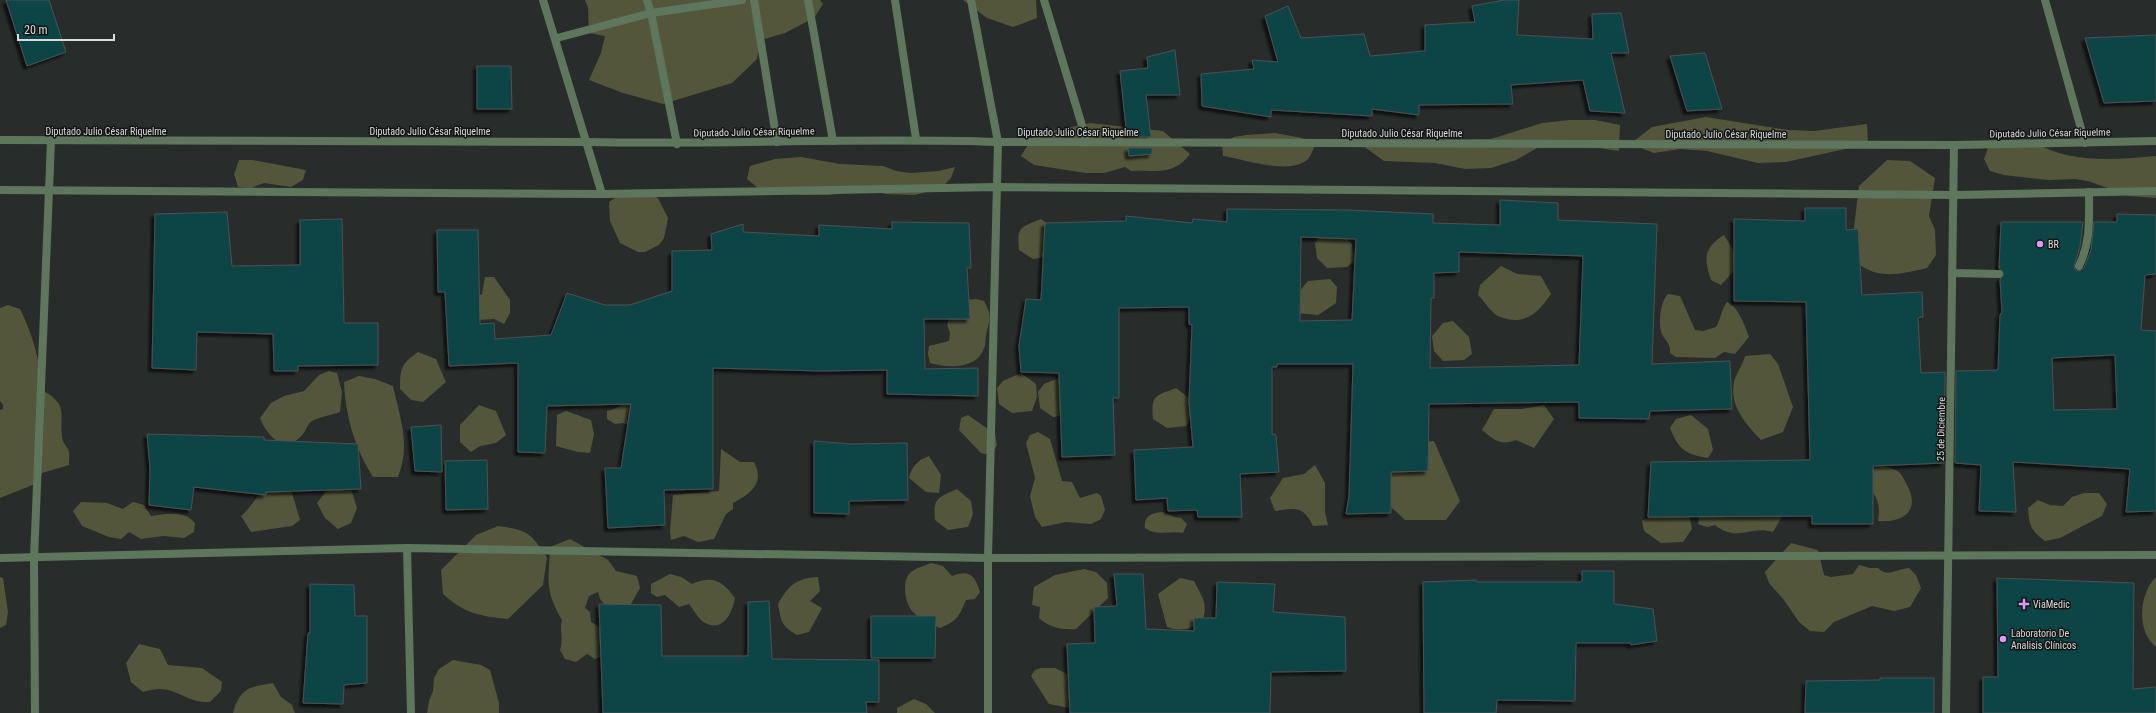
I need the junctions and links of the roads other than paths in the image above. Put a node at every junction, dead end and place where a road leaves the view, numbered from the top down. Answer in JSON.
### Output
{"nodes":[{"id":1,"x":544,"y":0,"type":"edge"},
{"id":2,"x":647,"y":0,"type":"edge"},
{"id":3,"x":742,"y":0,"type":"edge"},
{"id":4,"x":754,"y":0,"type":"edge"},
{"id":5,"x":808,"y":0,"type":"edge"},
{"id":6,"x":895,"y":0,"type":"edge"},
{"id":7,"x":971,"y":0,"type":"edge"},
{"id":8,"x":1044,"y":0,"type":"edge"},
{"id":9,"x":2045,"y":0,"type":"edge"},
{"id":10,"x":651,"y":13,"type":"junction"},
{"id":11,"x":556,"y":38,"type":"junction"},
{"id":12,"x":916,"y":139,"type":"junction"},
{"id":13,"x":0,"y":140,"type":"edge"},
{"id":14,"x":51,"y":141,"type":"junction"},
{"id":15,"x":833,"y":141,"type":"junction"},
{"id":16,"x":2156,"y":141,"type":"edge"},
{"id":17,"x":587,"y":142,"type":"junction"},
{"id":18,"x":777,"y":142,"type":"junction"},
{"id":19,"x":998,"y":142,"type":"junction"},
{"id":20,"x":1087,"y":142,"type":"junction"},
{"id":21,"x":2086,"y":143,"type":"junction"},
{"id":22,"x":677,"y":144,"type":"junction"},
{"id":23,"x":1954,"y":145,"type":"junction"},
{"id":24,"x":997,"y":187,"type":"junction"},
{"id":25,"x":0,"y":190,"type":"edge"},
{"id":26,"x":50,"y":190,"type":"junction"},
{"id":27,"x":2156,"y":191,"type":"edge"},
{"id":28,"x":2089,"y":192,"type":"junction"},
{"id":29,"x":602,"y":194,"type":"junction"},
{"id":30,"x":1954,"y":195,"type":"junction"},
{"id":31,"x":2079,"y":266,"type":"dead end"},
{"id":32,"x":1952,"y":274,"type":"junction"},
{"id":33,"x":1999,"y":274,"type":"dead end"},
{"id":34,"x":407,"y":548,"type":"junction"},
{"id":35,"x":2156,"y":555,"type":"edge"},
{"id":36,"x":1949,"y":556,"type":"junction"},
{"id":37,"x":0,"y":558,"type":"edge"},
{"id":38,"x":988,"y":558,"type":"junction"},
{"id":39,"x":34,"y":559,"type":"junction"},
{"id":40,"x":35,"y":713,"type":"edge"},
{"id":41,"x":411,"y":713,"type":"edge"},
{"id":42,"x":988,"y":713,"type":"edge"},
{"id":43,"x":1946,"y":713,"type":"edge"}],
"edges":[{"from":1,"to":11,"type":"street"},
{"from":2,"to":10,"type":"street"},
{"from":3,"to":10,"type":"street"},
{"from":4,"to":18,"type":"street"},
{"from":5,"to":15,"type":"street"},
{"from":6,"to":12,"type":"street"},
{"from":7,"to":19,"type":"street"},
{"from":8,"to":20,"type":"street"},
{"from":9,"to":21,"type":"street"},
{"from":10,"to":11,"type":"street"},
{"from":10,"to":22,"type":"street"},
{"from":11,"to":17,"type":"street"},
{"from":12,"to":15,"type":"street","name":"Diputado Julio César Riquelme"},
{"from":12,"to":19,"type":"street","name":"Diputado Julio César Riquelme"},
{"from":13,"to":14,"type":"street","name":"Diputado Julio César Riquelme"},
{"from":14,"to":17,"type":"street","name":"Diputado Julio César Riquelme"},
{"from":14,"to":26,"type":"street"},
{"from":15,"to":18,"type":"street","name":"Diputado Julio César Riquelme"},
{"from":16,"to":21,"type":"street","name":"Diputado Julio César Riquelme"},
{"from":17,"to":22,"type":"street","name":"Diputado Julio César Riquelme"},
{"from":17,"to":29,"type":"street"},
{"from":18,"to":22,"type":"street","name":"Diputado Julio César Riquelme"},
{"from":19,"to":20,"type":"street","name":"Diputado Julio César Riquelme"},
{"from":19,"to":24,"type":"street"},
{"from":20,"to":23,"type":"street","name":"Diputado Julio César Riquelme"},
{"from":21,"to":23,"type":"street","name":"Diputado Julio César Riquelme"},
{"from":23,"to":30,"type":"street","name":"25 de Diciembre"},
{"from":24,"to":29,"type":"street"},
{"from":24,"to":30,"type":"street"},
{"from":24,"to":38,"type":"street"},
{"from":25,"to":26,"type":"street"},
{"from":26,"to":29,"type":"street"},
{"from":26,"to":39,"type":"street"},
{"from":27,"to":28,"type":"street"},
{"from":28,"to":30,"type":"street"},
{"from":28,"to":31,"type":"street"},
{"from":30,"to":32,"type":"street","name":"25 de Diciembre"},
{"from":32,"to":33,"type":"street"},
{"from":32,"to":36,"type":"street","name":"25 de Diciembre"},
{"from":34,"to":38,"type":"street"},
{"from":34,"to":39,"type":"street"},
{"from":34,"to":41,"type":"street"},
{"from":35,"to":36,"type":"street"},
{"from":36,"to":38,"type":"street"},
{"from":36,"to":43,"type":"street","name":"25 de Diciembre"},
{"from":37,"to":39,"type":"street"},
{"from":38,"to":42,"type":"street"},
{"from":39,"to":40,"type":"street"}]}
